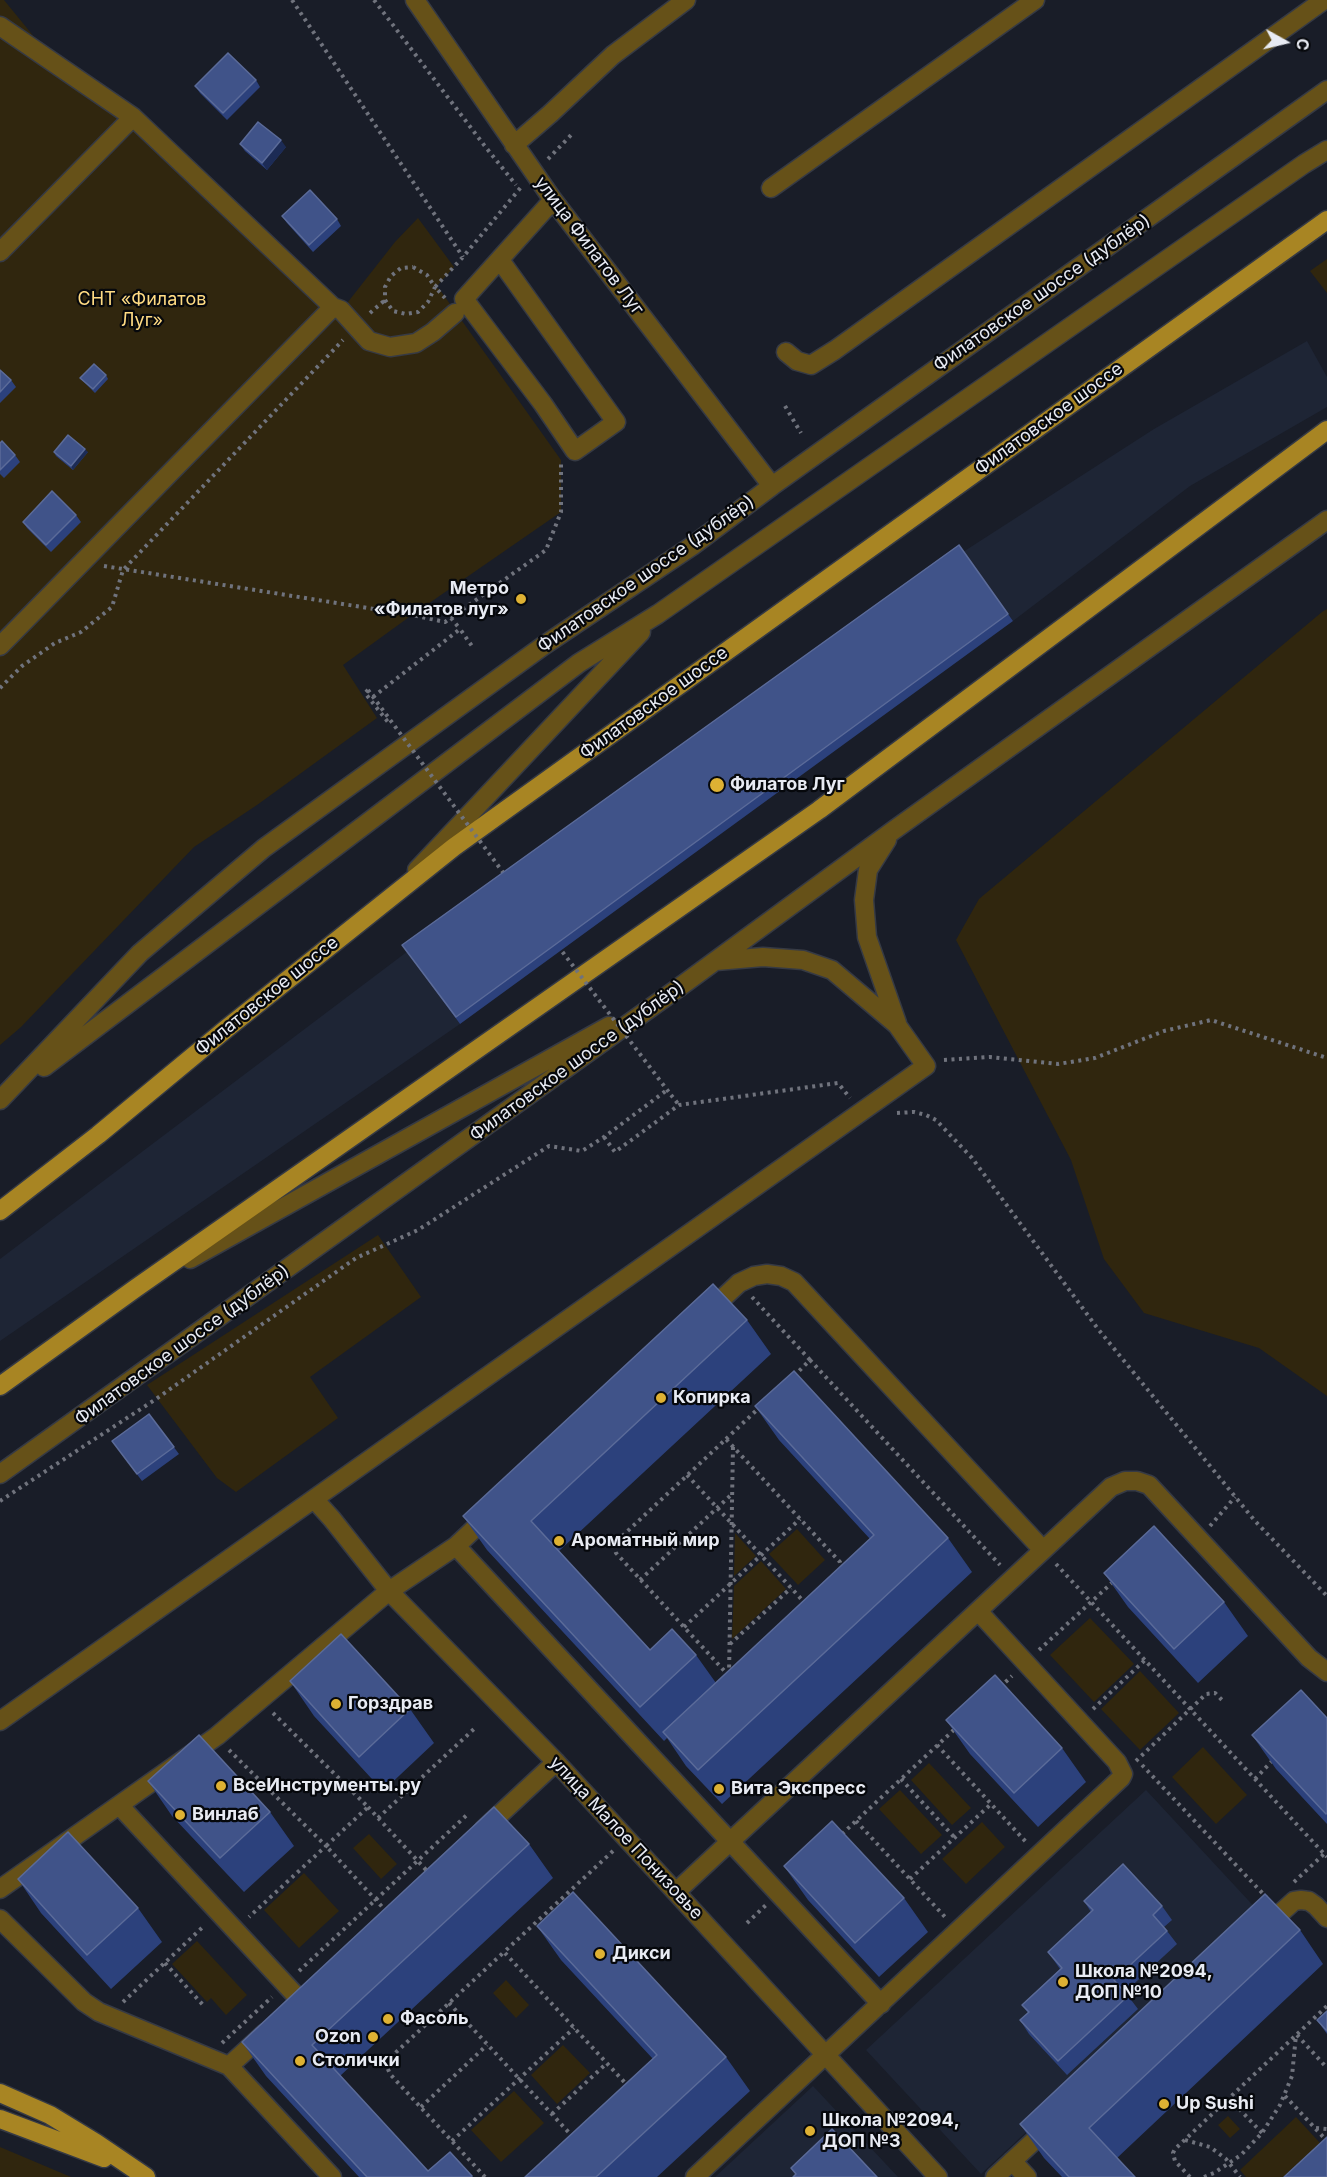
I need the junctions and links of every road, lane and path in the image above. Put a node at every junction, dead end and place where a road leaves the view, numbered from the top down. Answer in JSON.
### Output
{"nodes":[{"id":1,"x":292,"y":0,"type":"edge"},
{"id":2,"x":374,"y":0,"type":"edge"},
{"id":3,"x":415,"y":0,"type":"edge"},
{"id":4,"x":686,"y":0,"type":"edge"},
{"id":5,"x":1035,"y":0,"type":"edge"},
{"id":6,"x":1324,"y":0,"type":"edge"},
{"id":7,"x":0,"y":26,"type":"edge"},
{"id":8,"x":1327,"y":90,"type":"edge"},
{"id":9,"x":133,"y":117,"type":"junction"},
{"id":10,"x":514,"y":145,"type":"junction"},
{"id":11,"x":1327,"y":150,"type":"edge"},
{"id":12,"x":771,"y":188,"type":"dead end"},
{"id":13,"x":553,"y":200,"type":"junction"},
{"id":14,"x":1327,"y":220,"type":"edge"},
{"id":15,"x":0,"y":252,"type":"edge"},
{"id":16,"x":463,"y":257,"type":"junction"},
{"id":17,"x":500,"y":260,"type":"junction"},
{"id":18,"x":454,"y":267,"type":"dead end"},
{"id":19,"x":385,"y":300,"type":"junction"},
{"id":20,"x":333,"y":307,"type":"junction"},
{"id":21,"x":456,"y":313,"type":"dead end"},
{"id":22,"x":355,"y":327,"type":"junction"},
{"id":23,"x":786,"y":352,"type":"dead end"},
{"id":24,"x":785,"y":406,"type":"dead end"},
{"id":25,"x":1327,"y":430,"type":"edge"},
{"id":26,"x":801,"y":433,"type":"dead end"},
{"id":27,"x":772,"y":486,"type":"junction"},
{"id":28,"x":561,"y":512,"type":"dead end"},
{"id":29,"x":1326,"y":520,"type":"edge"},
{"id":30,"x":94,"y":564,"type":"dead end"},
{"id":31,"x":123,"y":570,"type":"junction"},
{"id":32,"x":658,"y":614,"type":"junction"},
{"id":33,"x":451,"y":618,"type":"junction"},
{"id":34,"x":460,"y":629,"type":"junction"},
{"id":35,"x":0,"y":646,"type":"edge"},
{"id":36,"x":474,"y":649,"type":"dead end"},
{"id":37,"x":0,"y":688,"type":"edge"},
{"id":38,"x":373,"y":697,"type":"junction"},
{"id":39,"x":388,"y":722,"type":"dead end"},
{"id":40,"x":894,"y":830,"type":"junction"},
{"id":41,"x":507,"y":878,"type":"edge"},
{"id":42,"x":392,"y":895,"type":"junction"},
{"id":43,"x":555,"y":942,"type":"edge"},
{"id":44,"x":716,"y":961,"type":"junction"},
{"id":45,"x":681,"y":986,"type":"junction"},
{"id":46,"x":897,"y":1025,"type":"junction"},
{"id":47,"x":1327,"y":1058,"type":"edge"},
{"id":48,"x":926,"y":1066,"type":"junction"},
{"id":49,"x":667,"y":1090,"type":"junction"},
{"id":50,"x":850,"y":1098,"type":"dead end"},
{"id":51,"x":2,"y":1099,"type":"edge"},
{"id":52,"x":679,"y":1105,"type":"junction"},
{"id":53,"x":897,"y":1113,"type":"dead end"},
{"id":54,"x":604,"y":1137,"type":"junction"},
{"id":55,"x":0,"y":1211,"type":"edge"},
{"id":56,"x":739,"y":1283,"type":"junction"},
{"id":57,"x":136,"y":1288,"type":"junction"},
{"id":58,"x":696,"y":1323,"type":"edge"},
{"id":59,"x":810,"y":1360,"type":"junction"},
{"id":60,"x":792,"y":1377,"type":"edge"},
{"id":61,"x":0,"y":1386,"type":"edge"},
{"id":62,"x":767,"y":1400,"type":"edge"},
{"id":63,"x":726,"y":1439,"type":"junction"},
{"id":64,"x":732,"y":1446,"type":"junction"},
{"id":65,"x":0,"y":1474,"type":"edge"},
{"id":66,"x":687,"y":1475,"type":"junction"},
{"id":67,"x":732,"y":1495,"type":"junction"},
{"id":68,"x":1235,"y":1497,"type":"junction"},
{"id":69,"x":314,"y":1499,"type":"junction"},
{"id":70,"x":0,"y":1501,"type":"edge"},
{"id":71,"x":502,"y":1503,"type":"edge"},
{"id":72,"x":717,"y":1508,"type":"junction"},
{"id":73,"x":800,"y":1519,"type":"junction"},
{"id":74,"x":731,"y":1523,"type":"junction"},
{"id":75,"x":1199,"y":1539,"type":"junction"},
{"id":76,"x":456,"y":1546,"type":"junction"},
{"id":77,"x":1043,"y":1550,"type":"junction"},
{"id":78,"x":761,"y":1555,"type":"junction"},
{"id":79,"x":843,"y":1571,"type":"edge"},
{"id":80,"x":1013,"y":1578,"type":"junction"},
{"id":81,"x":640,"y":1580,"type":"junction"},
{"id":82,"x":1116,"y":1580,"type":"edge"},
{"id":83,"x":730,"y":1584,"type":"junction"},
{"id":84,"x":791,"y":1588,"type":"junction"},
{"id":85,"x":389,"y":1591,"type":"junction"},
{"id":86,"x":1327,"y":1596,"type":"edge"},
{"id":87,"x":1091,"y":1602,"type":"junction"},
{"id":88,"x":812,"y":1611,"type":"edge"},
{"id":89,"x":978,"y":1611,"type":"junction"},
{"id":90,"x":684,"y":1627,"type":"junction"},
{"id":91,"x":729,"y":1645,"type":"junction"},
{"id":92,"x":1145,"y":1660,"type":"junction"},
{"id":93,"x":1026,"y":1663,"type":"junction"},
{"id":94,"x":1327,"y":1672,"type":"edge"},
{"id":95,"x":729,"y":1675,"type":"junction"},
{"id":96,"x":735,"y":1682,"type":"edge"},
{"id":97,"x":994,"y":1693,"type":"edge"},
{"id":98,"x":260,"y":1700,"type":"junction"},
{"id":99,"x":1224,"y":1702,"type":"dead end"},
{"id":100,"x":1191,"y":1710,"type":"junction"},
{"id":101,"x":0,"y":1721,"type":"edge"},
{"id":102,"x":1080,"y":1721,"type":"junction"},
{"id":103,"x":961,"y":1723,"type":"edge"},
{"id":104,"x":474,"y":1728,"type":"dead end"},
{"id":105,"x":216,"y":1737,"type":"junction"},
{"id":106,"x":937,"y":1745,"type":"junction"},
{"id":107,"x":1273,"y":1755,"type":"edge"},
{"id":108,"x":1137,"y":1760,"type":"junction"},
{"id":109,"x":556,"y":1762,"type":"junction"},
{"id":110,"x":1123,"y":1774,"type":"junction"},
{"id":111,"x":901,"y":1779,"type":"junction"},
{"id":112,"x":1255,"y":1779,"type":"junction"},
{"id":113,"x":991,"y":1804,"type":"junction"},
{"id":114,"x":119,"y":1805,"type":"junction"},
{"id":115,"x":368,"y":1807,"type":"junction"},
{"id":116,"x":470,"y":1812,"type":"dead end"},
{"id":117,"x":378,"y":1818,"type":"junction"},
{"id":118,"x":856,"y":1821,"type":"junction"},
{"id":119,"x":839,"y":1837,"type":"edge"},
{"id":120,"x":626,"y":1838,"type":"junction"},
{"id":121,"x":955,"y":1838,"type":"junction"},
{"id":122,"x":730,"y":1841,"type":"junction"},
{"id":123,"x":467,"y":1844,"type":"edge"},
{"id":124,"x":326,"y":1845,"type":"junction"},
{"id":125,"x":1325,"y":1855,"type":"edge"},
{"id":126,"x":1040,"y":1856,"type":"junction"},
{"id":127,"x":418,"y":1861,"type":"junction"},
{"id":128,"x":432,"y":1877,"type":"edge"},
{"id":129,"x":910,"y":1879,"type":"junction"},
{"id":130,"x":1289,"y":1887,"type":"dead end"},
{"id":131,"x":0,"y":1888,"type":"edge"},
{"id":132,"x":676,"y":1892,"type":"junction"},
{"id":133,"x":778,"y":1893,"type":"junction"},
{"id":134,"x":376,"y":1900,"type":"junction"},
{"id":135,"x":219,"y":1912,"type":"junction"},
{"id":136,"x":1281,"y":1913,"type":"junction"},
{"id":137,"x":391,"y":1916,"type":"edge"},
{"id":138,"x":1327,"y":1918,"type":"edge"},
{"id":139,"x":0,"y":1919,"type":"edge"},
{"id":140,"x":747,"y":1923,"type":"dead end"},
{"id":141,"x":235,"y":1930,"type":"junction"},
{"id":142,"x":958,"y":1931,"type":"junction"},
{"id":143,"x":1255,"y":1937,"type":"edge"},
{"id":144,"x":504,"y":1952,"type":"junction"},
{"id":145,"x":165,"y":1962,"type":"junction"},
{"id":146,"x":285,"y":1984,"type":"junction"},
{"id":147,"x":317,"y":1985,"type":"edge"},
{"id":148,"x":300,"y":2000,"type":"junction"},
{"id":149,"x":449,"y":2003,"type":"junction"},
{"id":150,"x":203,"y":2004,"type":"dead end"},
{"id":151,"x":881,"y":2004,"type":"junction"},
{"id":152,"x":1327,"y":2006,"type":"edge"},
{"id":153,"x":108,"y":2015,"type":"junction"},
{"id":154,"x":574,"y":2028,"type":"junction"},
{"id":155,"x":1296,"y":2035,"type":"junction"},
{"id":156,"x":487,"y":2045,"type":"junction"},
{"id":157,"x":825,"y":2055,"type":"junction"},
{"id":158,"x":207,"y":2057,"type":"junction"},
{"id":159,"x":607,"y":2063,"type":"junction"},
{"id":160,"x":229,"y":2066,"type":"junction"},
{"id":161,"x":1327,"y":2068,"type":"edge"},
{"id":162,"x":519,"y":2079,"type":"junction"},
{"id":163,"x":0,"y":2093,"type":"edge"},
{"id":164,"x":632,"y":2093,"type":"edge"},
{"id":165,"x":1284,"y":2096,"type":"junction"},
{"id":166,"x":1229,"y":2098,"type":"junction"},
{"id":167,"x":421,"y":2107,"type":"junction"},
{"id":168,"x":1064,"y":2113,"type":"edge"},
{"id":169,"x":552,"y":2114,"type":"junction"},
{"id":170,"x":0,"y":2119,"type":"edge"},
{"id":171,"x":1314,"y":2128,"type":"junction"},
{"id":172,"x":1327,"y":2129,"type":"edge"},
{"id":173,"x":1262,"y":2133,"type":"junction"},
{"id":174,"x":1185,"y":2140,"type":"junction"},
{"id":175,"x":452,"y":2141,"type":"junction"},
{"id":176,"x":1327,"y":2141,"type":"edge"},
{"id":177,"x":580,"y":2145,"type":"edge"},
{"id":178,"x":1012,"y":2161,"type":"junction"},
{"id":179,"x":1230,"y":2163,"type":"junction"},
{"id":180,"x":142,"y":2175,"type":"edge"},
{"id":181,"x":332,"y":2177,"type":"edge"},
{"id":182,"x":486,"y":2177,"type":"edge"},
{"id":183,"x":694,"y":2177,"type":"edge"},
{"id":184,"x":938,"y":2177,"type":"edge"},
{"id":185,"x":995,"y":2177,"type":"edge"},
{"id":186,"x":1027,"y":2177,"type":"edge"},
{"id":187,"x":1190,"y":2177,"type":"edge"},
{"id":188,"x":1204,"y":2177,"type":"edge"},
{"id":189,"x":1240,"y":2177,"type":"edge"}],
"edges":[{"from":1,"to":16,"type":"path"},
{"from":2,"to":16,"type":"path"},
{"from":3,"to":10,"type":"street","name":"улица Филатов Луг"},
{"from":4,"to":10,"type":"street"},
{"from":5,"to":12,"type":"street"},
{"from":6,"to":23,"type":"street"},
{"from":7,"to":9,"type":"street"},
{"from":8,"to":27,"type":"street","name":"Филатовское шоссе (дублёр)"},
{"from":9,"to":15,"type":"street"},
{"from":9,"to":20,"type":"street"},
{"from":10,"to":13,"type":"street","name":"улица Филатов Луг"},
{"from":11,"to":32,"type":"street"},
{"from":13,"to":17,"type":"street"},
{"from":13,"to":27,"type":"street","name":"улица Филатов Луг"},
{"from":14,"to":42,"type":"main road","name":"Филатовское шоссе"},
{"from":16,"to":18,"type":"path"},
{"from":17,"to":17,"type":"street"},
{"from":19,"to":19,"type":"path"},
{"from":19,"to":22,"type":"path"},
{"from":20,"to":22,"type":"street"},
{"from":20,"to":35,"type":"street"},
{"from":21,"to":22,"type":"street"},
{"from":22,"to":31,"type":"path"},
{"from":24,"to":26,"type":"path"},
{"from":25,"to":57,"type":"main road"},
{"from":27,"to":51,"type":"street","name":"Филатовское шоссе (дублёр)"},
{"from":28,"to":33,"type":"path"},
{"from":29,"to":40,"type":"street","name":"Филатовское шоссе (дублёр)"},
{"from":30,"to":31,"type":"path"},
{"from":31,"to":33,"type":"path"},
{"from":31,"to":37,"type":"path"},
{"from":32,"to":42,"type":"street"},
{"from":32,"to":51,"type":"street"},
{"from":33,"to":34,"type":"path"},
{"from":34,"to":36,"type":"path"},
{"from":34,"to":38,"type":"path"},
{"from":38,"to":39,"type":"path","bridge":true},
{"from":38,"to":41,"type":"path","bridge":true},
{"from":40,"to":44,"type":"street","name":"Филатовское шоссе (дублёр)"},
{"from":40,"to":46,"type":"street"},
{"from":42,"to":55,"type":"main road","name":"Филатовское шоссе"},
{"from":43,"to":49,"type":"path","bridge":true},
{"from":44,"to":45,"type":"street","name":"Филатовское шоссе (дублёр)"},
{"from":44,"to":46,"type":"street"},
{"from":45,"to":57,"type":"street"},
{"from":45,"to":65,"type":"street","name":"Филатовское шоссе (дублёр)"},
{"from":46,"to":48,"type":"street"},
{"from":47,"to":48,"type":"path"},
{"from":48,"to":69,"type":"street"},
{"from":49,"to":52,"type":"path","bridge":true},
{"from":49,"to":54,"type":"path"},
{"from":50,"to":52,"type":"path"},
{"from":52,"to":54,"type":"path"},
{"from":53,"to":68,"type":"path"},
{"from":54,"to":70,"type":"path"},
{"from":56,"to":58,"type":"street"},
{"from":56,"to":59,"type":"path"},
{"from":56,"to":77,"type":"street"},
{"from":57,"to":61,"type":"main road"},
{"from":59,"to":60,"type":"path"},
{"from":59,"to":80,"type":"path"},
{"from":62,"to":63,"type":"path"},
{"from":63,"to":64,"type":"path"},
{"from":63,"to":66,"type":"path"},
{"from":64,"to":67,"type":"path"},
{"from":64,"to":73,"type":"path"},
{"from":66,"to":72,"type":"path"},
{"from":66,"to":81,"type":"path"},
{"from":67,"to":72,"type":"path"},
{"from":67,"to":74,"type":"path"},
{"from":68,"to":75,"type":"path"},
{"from":68,"to":86,"type":"path"},
{"from":69,"to":85,"type":"street","name":"улица Малое Понизовье"},
{"from":69,"to":101,"type":"street"},
{"from":71,"to":76,"type":"street"},
{"from":72,"to":74,"type":"path"},
{"from":72,"to":81,"type":"path"},
{"from":73,"to":78,"type":"path"},
{"from":73,"to":79,"type":"path"},
{"from":74,"to":78,"type":"path"},
{"from":74,"to":83,"type":"path"},
{"from":75,"to":77,"type":"street"},
{"from":75,"to":94,"type":"street"},
{"from":76,"to":85,"type":"street"},
{"from":76,"to":122,"type":"street"},
{"from":77,"to":80,"type":"street"},
{"from":77,"to":87,"type":"path"},
{"from":78,"to":83,"type":"path"},
{"from":78,"to":84,"type":"path"},
{"from":80,"to":89,"type":"street"},
{"from":81,"to":90,"type":"path"},
{"from":82,"to":87,"type":"path"},
{"from":83,"to":90,"type":"path"},
{"from":83,"to":91,"type":"path"},
{"from":84,"to":88,"type":"path"},
{"from":84,"to":91,"type":"path"},
{"from":85,"to":98,"type":"street"},
{"from":85,"to":109,"type":"street","name":"улица Малое Понизовье"},
{"from":87,"to":92,"type":"path"},
{"from":87,"to":93,"type":"path"},
{"from":89,"to":93,"type":"street"},
{"from":89,"to":122,"type":"street"},
{"from":90,"to":95,"type":"path"},
{"from":91,"to":95,"type":"path"},
{"from":92,"to":100,"type":"path"},
{"from":92,"to":102,"type":"path"},
{"from":93,"to":97,"type":"path"},
{"from":93,"to":102,"type":"street"},
{"from":95,"to":96,"type":"path"},
{"from":98,"to":105,"type":"street"},
{"from":98,"to":115,"type":"path"},
{"from":99,"to":100,"type":"path"},
{"from":100,"to":108,"type":"path"},
{"from":100,"to":112,"type":"path"},
{"from":102,"to":110,"type":"street"},
{"from":103,"to":106,"type":"path"},
{"from":104,"to":117,"type":"path"},
{"from":105,"to":114,"type":"street"},
{"from":105,"to":124,"type":"path"},
{"from":106,"to":111,"type":"path"},
{"from":106,"to":113,"type":"path"},
{"from":107,"to":112,"type":"path"},
{"from":108,"to":110,"type":"path"},
{"from":108,"to":136,"type":"path"},
{"from":109,"to":120,"type":"street","name":"улица Малое Понизовье"},
{"from":109,"to":123,"type":"street"},
{"from":110,"to":126,"type":"street"},
{"from":111,"to":118,"type":"path"},
{"from":111,"to":121,"type":"path"},
{"from":112,"to":125,"type":"path"},
{"from":113,"to":121,"type":"path"},
{"from":113,"to":126,"type":"path"},
{"from":114,"to":131,"type":"street"},
{"from":114,"to":135,"type":"street"},
{"from":115,"to":117,"type":"path"},
{"from":115,"to":124,"type":"path"},
{"from":116,"to":127,"type":"path"},
{"from":117,"to":127,"type":"path"},
{"from":118,"to":119,"type":"path"},
{"from":118,"to":129,"type":"path"},
{"from":120,"to":132,"type":"street","name":"улица Малое Понизовье"},
{"from":120,"to":144,"type":"path"},
{"from":121,"to":129,"type":"path"},
{"from":122,"to":132,"type":"street"},
{"from":122,"to":133,"type":"street"},
{"from":124,"to":134,"type":"path"},
{"from":124,"to":141,"type":"path"},
{"from":125,"to":130,"type":"path"},
{"from":126,"to":142,"type":"street"},
{"from":127,"to":128,"type":"path"},
{"from":127,"to":134,"type":"path"},
{"from":129,"to":142,"type":"path"},
{"from":132,"to":157,"type":"street","name":"улица Малое Понизовье"},
{"from":133,"to":140,"type":"path"},
{"from":133,"to":151,"type":"street"},
{"from":134,"to":137,"type":"path"},
{"from":134,"to":146,"type":"path"},
{"from":135,"to":141,"type":"street"},
{"from":135,"to":145,"type":"path"},
{"from":136,"to":138,"type":"street"},
{"from":136,"to":143,"type":"street"},
{"from":139,"to":153,"type":"street"},
{"from":141,"to":146,"type":"street"},
{"from":142,"to":151,"type":"street"},
{"from":144,"to":149,"type":"path"},
{"from":144,"to":154,"type":"path"},
{"from":145,"to":150,"type":"path"},
{"from":145,"to":153,"type":"path"},
{"from":146,"to":148,"type":"street"},
{"from":146,"to":158,"type":"path"},
{"from":147,"to":148,"type":"street"},
{"from":148,"to":160,"type":"street"},
{"from":149,"to":156,"type":"path"},
{"from":149,"to":167,"type":"path"},
{"from":151,"to":157,"type":"street"},
{"from":152,"to":155,"type":"path"},
{"from":153,"to":158,"type":"street"},
{"from":154,"to":159,"type":"path"},
{"from":154,"to":162,"type":"path"},
{"from":155,"to":161,"type":"path"},
{"from":155,"to":165,"type":"path"},
{"from":155,"to":166,"type":"path"},
{"from":156,"to":162,"type":"path"},
{"from":156,"to":167,"type":"path"},
{"from":157,"to":183,"type":"street"},
{"from":157,"to":184,"type":"street","name":"улица Малое Понизовье"},
{"from":158,"to":160,"type":"street"},
{"from":159,"to":164,"type":"path"},
{"from":159,"to":169,"type":"path"},
{"from":160,"to":181,"type":"street"},
{"from":162,"to":169,"type":"path"},
{"from":162,"to":175,"type":"path"},
{"from":163,"to":180,"type":"main road"},
{"from":165,"to":171,"type":"path"},
{"from":165,"to":173,"type":"path"},
{"from":166,"to":173,"type":"path"},
{"from":166,"to":174,"type":"path"},
{"from":167,"to":175,"type":"path"},
{"from":168,"to":178,"type":"street"},
{"from":169,"to":177,"type":"path"},
{"from":170,"to":180,"type":"main road"},
{"from":171,"to":172,"type":"path"},
{"from":171,"to":176,"type":"path"},
{"from":173,"to":179,"type":"path"},
{"from":174,"to":179,"type":"path"},
{"from":174,"to":187,"type":"path"},
{"from":175,"to":182,"type":"path"},
{"from":178,"to":185,"type":"street"},
{"from":178,"to":186,"type":"street"},
{"from":179,"to":188,"type":"path"},
{"from":179,"to":189,"type":"path"}]}
